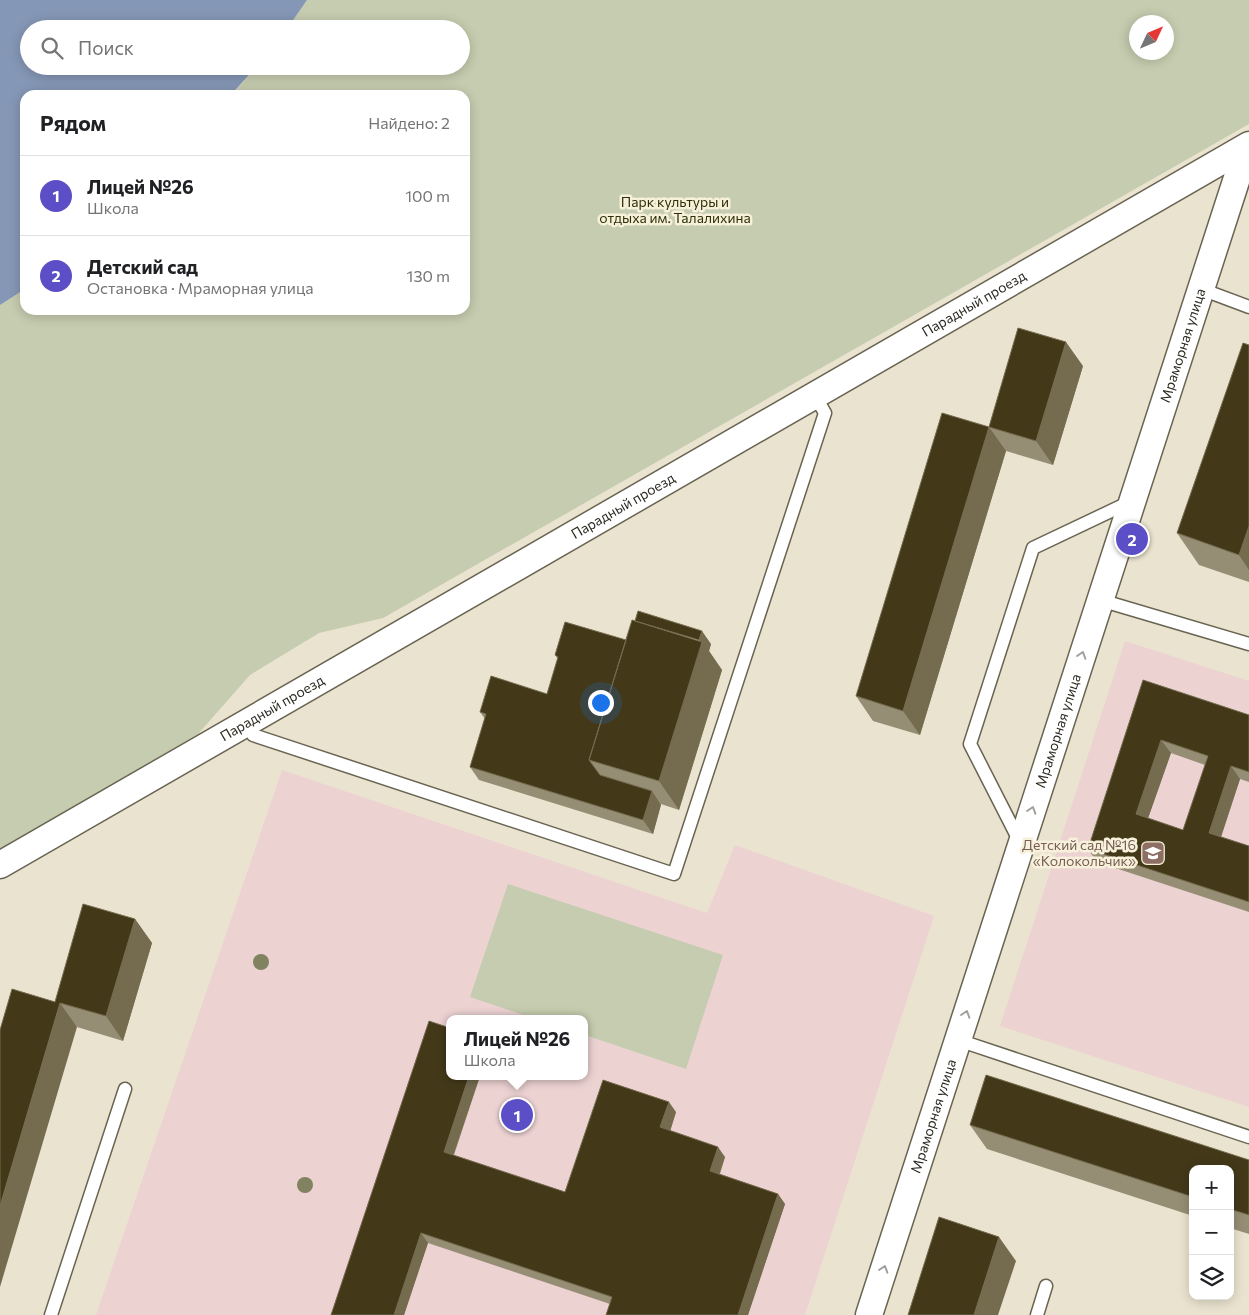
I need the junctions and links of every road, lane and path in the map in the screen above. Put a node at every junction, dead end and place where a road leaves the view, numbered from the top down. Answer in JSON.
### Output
{"nodes":[{"id":1,"x":1248,"y":146,"type":"edge"},
{"id":2,"x":1201,"y":288,"type":"junction"},
{"id":3,"x":1249,"y":307,"type":"edge"},
{"id":4,"x":815,"y":396,"type":"junction"},
{"id":5,"x":1132,"y":500,"type":"junction"},
{"id":6,"x":1100,"y":600,"type":"junction"},
{"id":7,"x":1249,"y":644,"type":"edge"},
{"id":8,"x":246,"y":723,"type":"junction"},
{"id":9,"x":1021,"y":844,"type":"junction"},
{"id":10,"x":0,"y":865,"type":"edge"},
{"id":11,"x":958,"y":1040,"type":"junction"},
{"id":12,"x":125,"y":1089,"type":"dead end"},
{"id":13,"x":1249,"y":1137,"type":"edge"},
{"id":14,"x":1046,"y":1286,"type":"dead end"},
{"id":15,"x":52,"y":1315,"type":"edge"},
{"id":16,"x":869,"y":1315,"type":"edge"},
{"id":17,"x":1037,"y":1315,"type":"edge"}],
"edges":[{"from":1,"to":2,"type":"street","name":"Мраморная улица"},
{"from":1,"to":4,"type":"street","name":"Парадный проезд"},
{"from":2,"to":3,"type":"lane"},
{"from":2,"to":5,"type":"street","name":"Мраморная улица"},
{"from":4,"to":8,"type":"street","name":"Парадный проезд"},
{"from":4,"to":8,"type":"lane"},
{"from":5,"to":6,"type":"street","name":"Мраморная улица"},
{"from":5,"to":9,"type":"lane"},
{"from":6,"to":7,"type":"lane"},
{"from":9,"to":6,"type":"street","name":"Мраморная улица","one_way":true},
{"from":8,"to":10,"type":"street","name":"Парадный проезд"},
{"from":11,"to":9,"type":"street","name":"Мраморная улица","one_way":true},
{"from":11,"to":13,"type":"lane"},
{"from":16,"to":11,"type":"street","name":"Мраморная улица","one_way":true},
{"from":12,"to":15,"type":"lane"},
{"from":14,"to":17,"type":"lane"}]}
